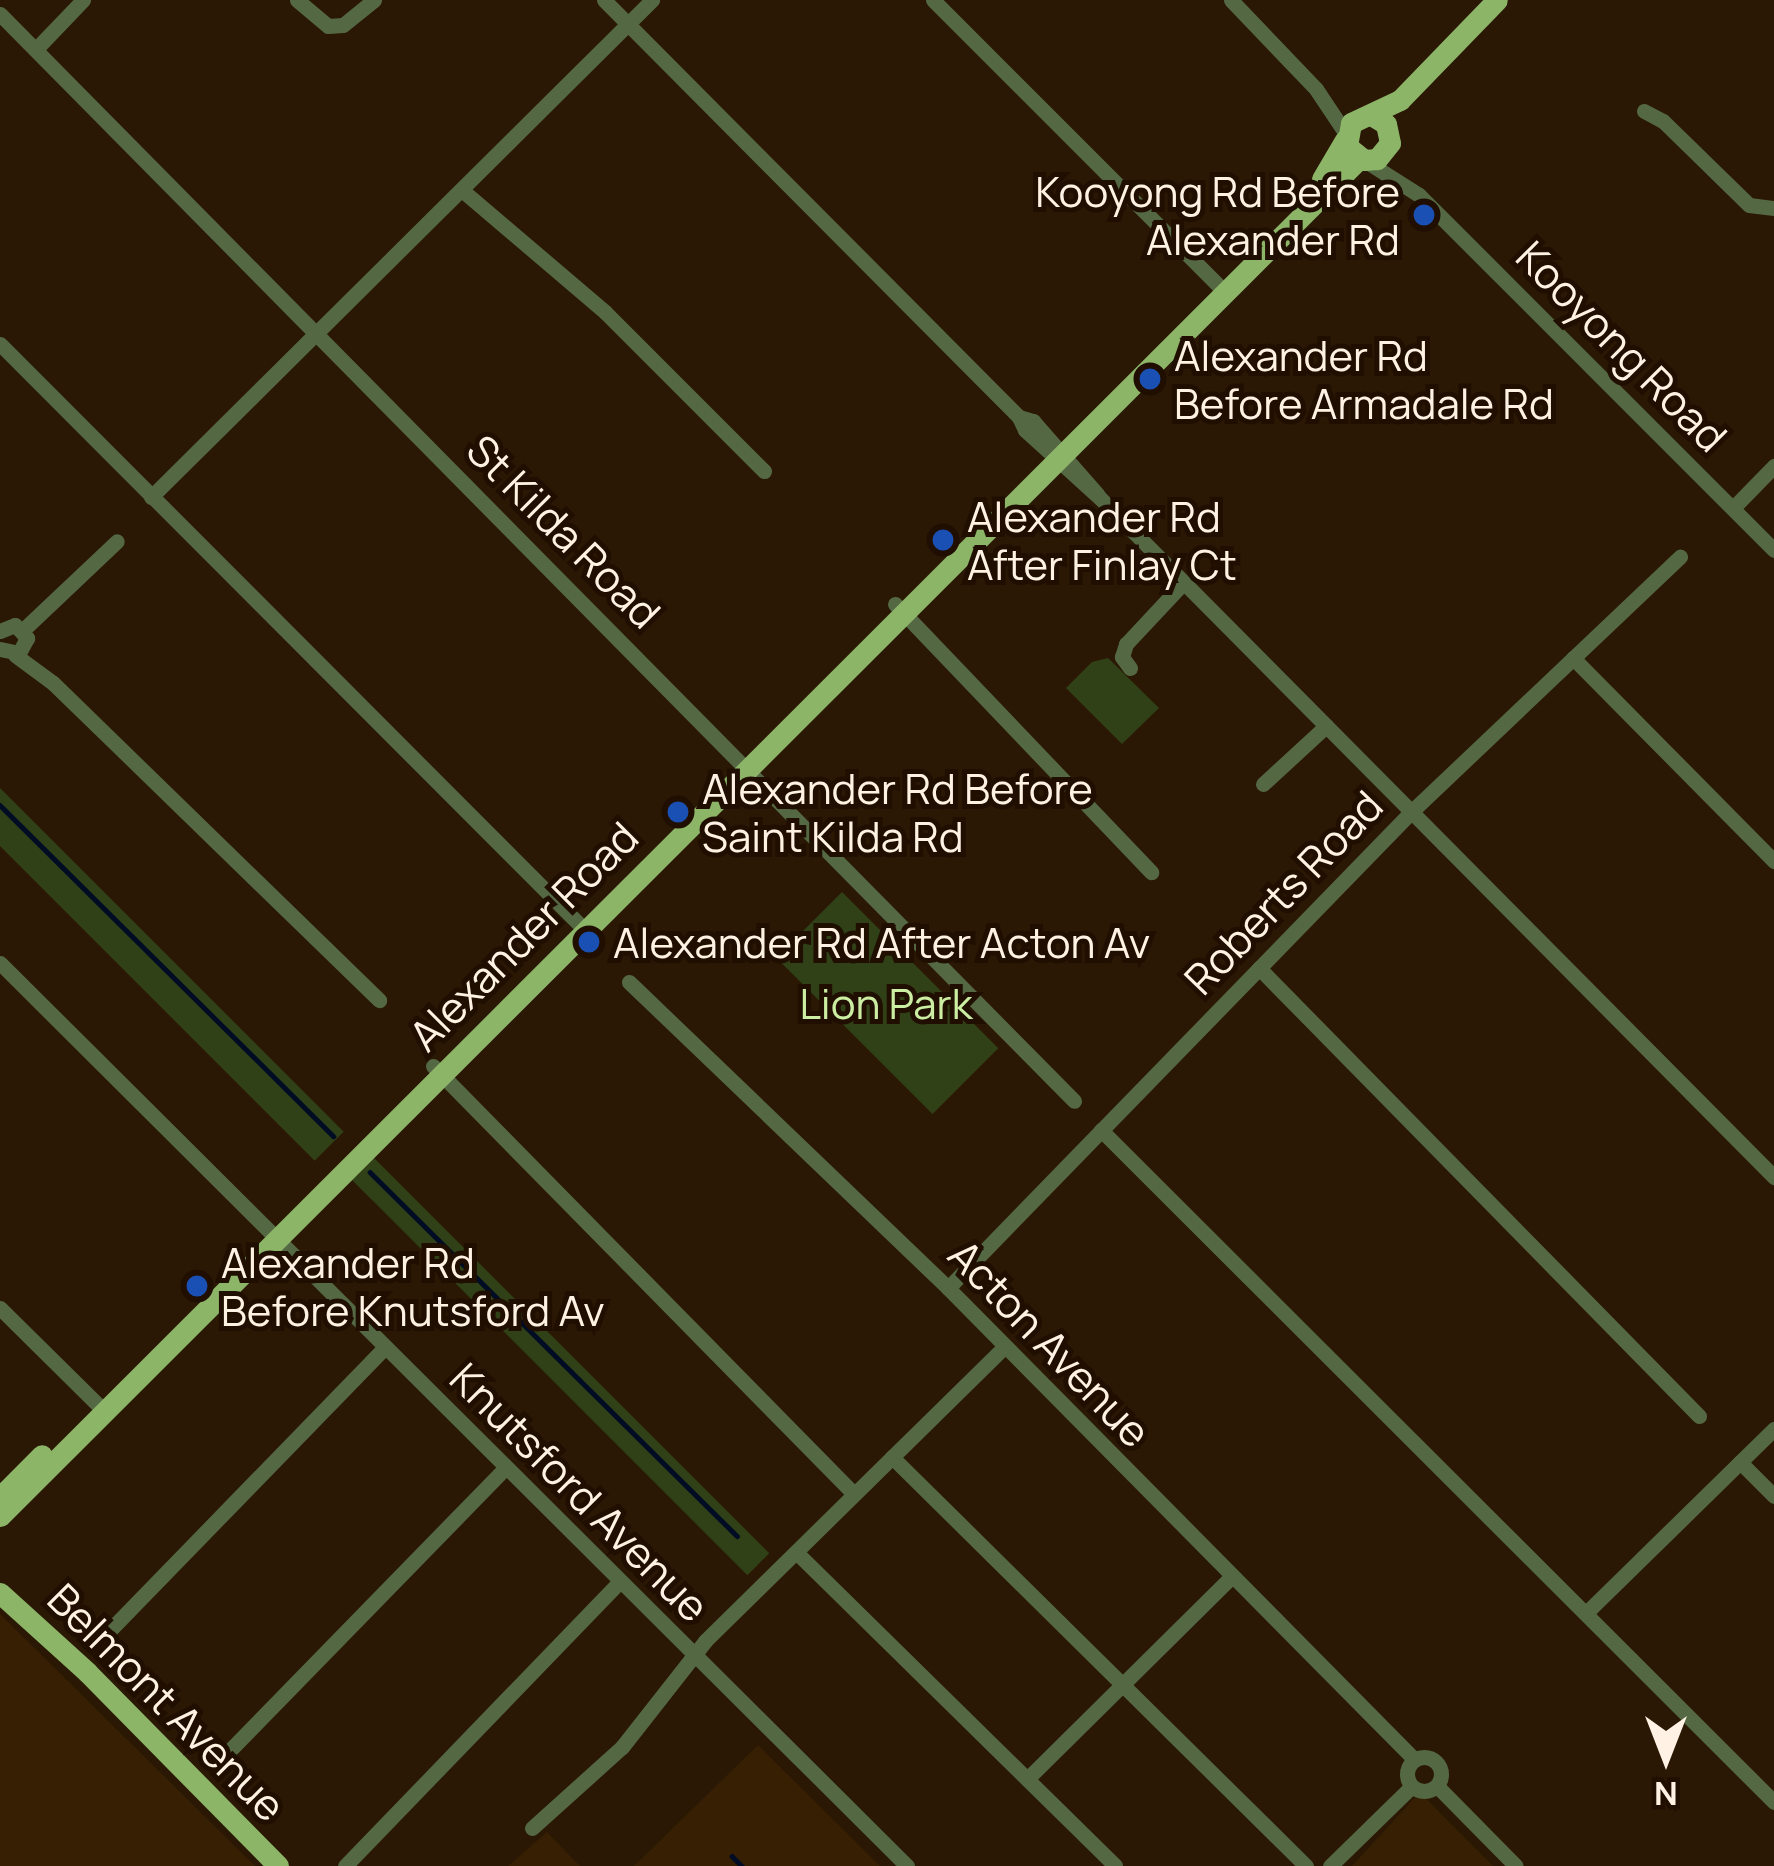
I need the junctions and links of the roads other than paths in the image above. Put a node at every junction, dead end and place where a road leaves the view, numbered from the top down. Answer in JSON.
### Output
{"nodes":[{"id":1,"x":83,"y":0,"type":"edge"},
{"id":2,"x":297,"y":0,"type":"edge"},
{"id":3,"x":374,"y":0,"type":"edge"},
{"id":4,"x":604,"y":0,"type":"edge"},
{"id":5,"x":652,"y":0,"type":"edge"},
{"id":6,"x":933,"y":0,"type":"edge"},
{"id":7,"x":1231,"y":0,"type":"edge"},
{"id":8,"x":1497,"y":0,"type":"edge"},
{"id":9,"x":1511,"y":0,"type":"edge"},
{"id":10,"x":0,"y":14,"type":"edge"},
{"id":11,"x":628,"y":25,"type":"junction"},
{"id":12,"x":36,"y":49,"type":"junction"},
{"id":13,"x":1644,"y":112,"type":"dead end"},
{"id":14,"x":1367,"y":131,"type":"junction"},
{"id":15,"x":1362,"y":160,"type":"junction"},
{"id":16,"x":464,"y":191,"type":"junction"},
{"id":17,"x":1419,"y":194,"type":"junction"},
{"id":18,"x":1774,"y":208,"type":"edge"},
{"id":19,"x":1220,"y":287,"type":"junction"},
{"id":20,"x":316,"y":333,"type":"junction"},
{"id":21,"x":0,"y":344,"type":"edge"},
{"id":22,"x":1055,"y":452,"type":"junction"},
{"id":23,"x":1774,"y":466,"type":"edge"},
{"id":24,"x":764,"y":471,"type":"dead end"},
{"id":25,"x":151,"y":497,"type":"junction"},
{"id":26,"x":1733,"y":508,"type":"junction"},
{"id":27,"x":117,"y":541,"type":"dead end"},
{"id":28,"x":1774,"y":550,"type":"edge"},
{"id":29,"x":1680,"y":557,"type":"dead end"},
{"id":30,"x":1183,"y":583,"type":"junction"},
{"id":31,"x":900,"y":608,"type":"junction"},
{"id":32,"x":1,"y":628,"type":"edge"},
{"id":33,"x":11,"y":647,"type":"edge"},
{"id":34,"x":1573,"y":658,"type":"junction"},
{"id":35,"x":1130,"y":668,"type":"dead end"},
{"id":36,"x":1326,"y":726,"type":"junction"},
{"id":37,"x":744,"y":763,"type":"junction"},
{"id":38,"x":1263,"y":784,"type":"dead end"},
{"id":39,"x":1411,"y":812,"type":"junction"},
{"id":40,"x":1774,"y":861,"type":"edge"},
{"id":41,"x":1151,"y":872,"type":"dead end"},
{"id":42,"x":581,"y":926,"type":"junction"},
{"id":43,"x":0,"y":963,"type":"edge"},
{"id":44,"x":1259,"y":968,"type":"junction"},
{"id":45,"x":629,"y":982,"type":"dead end"},
{"id":46,"x":379,"y":1000,"type":"dead end"},
{"id":47,"x":437,"y":1070,"type":"junction"},
{"id":48,"x":1074,"y":1101,"type":"dead end"},
{"id":49,"x":1101,"y":1130,"type":"junction"},
{"id":50,"x":1774,"y":1177,"type":"edge"},
{"id":51,"x":271,"y":1234,"type":"junction"},
{"id":52,"x":948,"y":1288,"type":"junction"},
{"id":53,"x":0,"y":1308,"type":"edge"},
{"id":54,"x":384,"y":1348,"type":"junction"},
{"id":55,"x":1003,"y":1348,"type":"junction"},
{"id":56,"x":100,"y":1407,"type":"junction"},
{"id":57,"x":1699,"y":1416,"type":"dead end"},
{"id":58,"x":1774,"y":1429,"type":"edge"},
{"id":59,"x":892,"y":1457,"type":"junction"},
{"id":60,"x":1740,"y":1462,"type":"junction"},
{"id":61,"x":505,"y":1468,"type":"junction"},
{"id":62,"x":854,"y":1494,"type":"junction"},
{"id":63,"x":1774,"y":1496,"type":"edge"},
{"id":64,"x":0,"y":1497,"type":"edge"},
{"id":65,"x":0,"y":1516,"type":"edge"},
{"id":66,"x":797,"y":1553,"type":"junction"},
{"id":67,"x":1231,"y":1577,"type":"junction"},
{"id":68,"x":620,"y":1582,"type":"junction"},
{"id":69,"x":0,"y":1592,"type":"edge"},
{"id":70,"x":1588,"y":1611,"type":"junction"},
{"id":71,"x":110,"y":1630,"type":"dead end"},
{"id":72,"x":692,"y":1654,"type":"junction"},
{"id":73,"x":1123,"y":1681,"type":"junction"},
{"id":74,"x":232,"y":1748,"type":"dead end"},
{"id":75,"x":1414,"y":1759,"type":"junction"},
{"id":76,"x":1027,"y":1779,"type":"junction"},
{"id":77,"x":1411,"y":1786,"type":"junction"},
{"id":78,"x":1437,"y":1786,"type":"junction"},
{"id":79,"x":1774,"y":1802,"type":"edge"},
{"id":80,"x":532,"y":1828,"type":"dead end"},
{"id":81,"x":278,"y":1866,"type":"edge"},
{"id":82,"x":345,"y":1866,"type":"edge"},
{"id":83,"x":907,"y":1866,"type":"edge"},
{"id":84,"x":1114,"y":1866,"type":"edge"},
{"id":85,"x":1306,"y":1866,"type":"edge"},
{"id":86,"x":1330,"y":1866,"type":"edge"},
{"id":87,"x":1516,"y":1866,"type":"edge"}],
"edges":[{"from":1,"to":12,"type":"street"},
{"from":2,"to":3,"type":"street"},
{"from":4,"to":11,"type":"street"},
{"from":5,"to":11,"type":"street"},
{"from":6,"to":19,"type":"street"},
{"from":7,"to":14,"type":"street","name":"Kooyong Road"},
{"from":8,"to":14,"type":"main road","name":"Alexander Road"},
{"from":9,"to":14,"type":"main road","name":"Alexander Road"},
{"from":10,"to":12,"type":"street","name":"St Kilda Road"},
{"from":11,"to":16,"type":"street"},
{"from":11,"to":22,"type":"street"},
{"from":12,"to":20,"type":"street","name":"St Kilda Road"},
{"from":13,"to":18,"type":"street"},
{"from":14,"to":15,"type":"main road"},
{"from":14,"to":17,"type":"street","name":"Kooyong Road"},
{"from":14,"to":19,"type":"main road","name":"Alexander Road"},
{"from":15,"to":17,"type":"street","name":"Kooyong Road"},
{"from":15,"to":19,"type":"main road","name":"Alexander Road"},
{"from":16,"to":20,"type":"street"},
{"from":16,"to":24,"type":"street"},
{"from":17,"to":26,"type":"street","name":"Kooyong Road"},
{"from":19,"to":22,"type":"main road","name":"Alexander Road"},
{"from":20,"to":25,"type":"street"},
{"from":20,"to":37,"type":"street","name":"St Kilda Road"},
{"from":21,"to":25,"type":"street"},
{"from":22,"to":30,"type":"street"},
{"from":22,"to":31,"type":"main road","name":"Alexander Road"},
{"from":23,"to":26,"type":"street"},
{"from":25,"to":42,"type":"street"},
{"from":26,"to":28,"type":"street","name":"Kooyong Road"},
{"from":27,"to":33,"type":"street"},
{"from":29,"to":34,"type":"street","name":"Roberts Road"},
{"from":30,"to":35,"type":"street"},
{"from":30,"to":36,"type":"street"},
{"from":31,"to":37,"type":"main road","name":"Alexander Road"},
{"from":31,"to":41,"type":"street"},
{"from":32,"to":33,"type":"street"},
{"from":33,"to":46,"type":"street"},
{"from":34,"to":39,"type":"street","name":"Roberts Road"},
{"from":34,"to":40,"type":"street"},
{"from":36,"to":38,"type":"street"},
{"from":36,"to":39,"type":"street"},
{"from":37,"to":42,"type":"main road","name":"Alexander Road"},
{"from":37,"to":48,"type":"street","name":"St Kilda Road"},
{"from":39,"to":44,"type":"street","name":"Roberts Road"},
{"from":39,"to":50,"type":"street"},
{"from":42,"to":47,"type":"main road","name":"Alexander Road"},
{"from":43,"to":51,"type":"street","name":"Knutsford Avenue"},
{"from":44,"to":49,"type":"street","name":"Roberts Road"},
{"from":44,"to":57,"type":"street"},
{"from":45,"to":52,"type":"street","name":"Acton Avenue"},
{"from":47,"to":51,"type":"main road","name":"Alexander Road"},
{"from":47,"to":62,"type":"street"},
{"from":49,"to":52,"type":"street","name":"Roberts Road"},
{"from":49,"to":70,"type":"street"},
{"from":51,"to":54,"type":"street","name":"Knutsford Avenue"},
{"from":51,"to":56,"type":"main road","name":"Alexander Road"},
{"from":52,"to":55,"type":"street","name":"Acton Avenue"},
{"from":53,"to":56,"type":"street"},
{"from":54,"to":61,"type":"street","name":"Knutsford Avenue"},
{"from":54,"to":71,"type":"street"},
{"from":55,"to":59,"type":"street"},
{"from":55,"to":67,"type":"street","name":"Acton Avenue"},
{"from":56,"to":64,"type":"main road","name":"Alexander Road"},
{"from":56,"to":65,"type":"main road","name":"Alexander Road"},
{"from":58,"to":60,"type":"street"},
{"from":59,"to":62,"type":"street"},
{"from":59,"to":73,"type":"street"},
{"from":60,"to":63,"type":"street"},
{"from":60,"to":70,"type":"street"},
{"from":61,"to":68,"type":"street","name":"Knutsford Avenue"},
{"from":61,"to":74,"type":"street"},
{"from":62,"to":66,"type":"street"},
{"from":66,"to":72,"type":"street"},
{"from":66,"to":76,"type":"street"},
{"from":67,"to":73,"type":"street"},
{"from":67,"to":75,"type":"street","name":"Acton Avenue"},
{"from":68,"to":72,"type":"street","name":"Knutsford Avenue"},
{"from":68,"to":82,"type":"street"},
{"from":69,"to":81,"type":"main road","name":"Belmont Avenue"},
{"from":70,"to":79,"type":"street"},
{"from":72,"to":80,"type":"street"},
{"from":72,"to":83,"type":"street","name":"Knutsford Avenue"},
{"from":73,"to":76,"type":"street"},
{"from":73,"to":85,"type":"street"},
{"from":75,"to":77,"type":"street"},
{"from":75,"to":78,"type":"street"},
{"from":76,"to":84,"type":"street"},
{"from":77,"to":78,"type":"street"},
{"from":77,"to":86,"type":"street"},
{"from":78,"to":87,"type":"street"}]}
